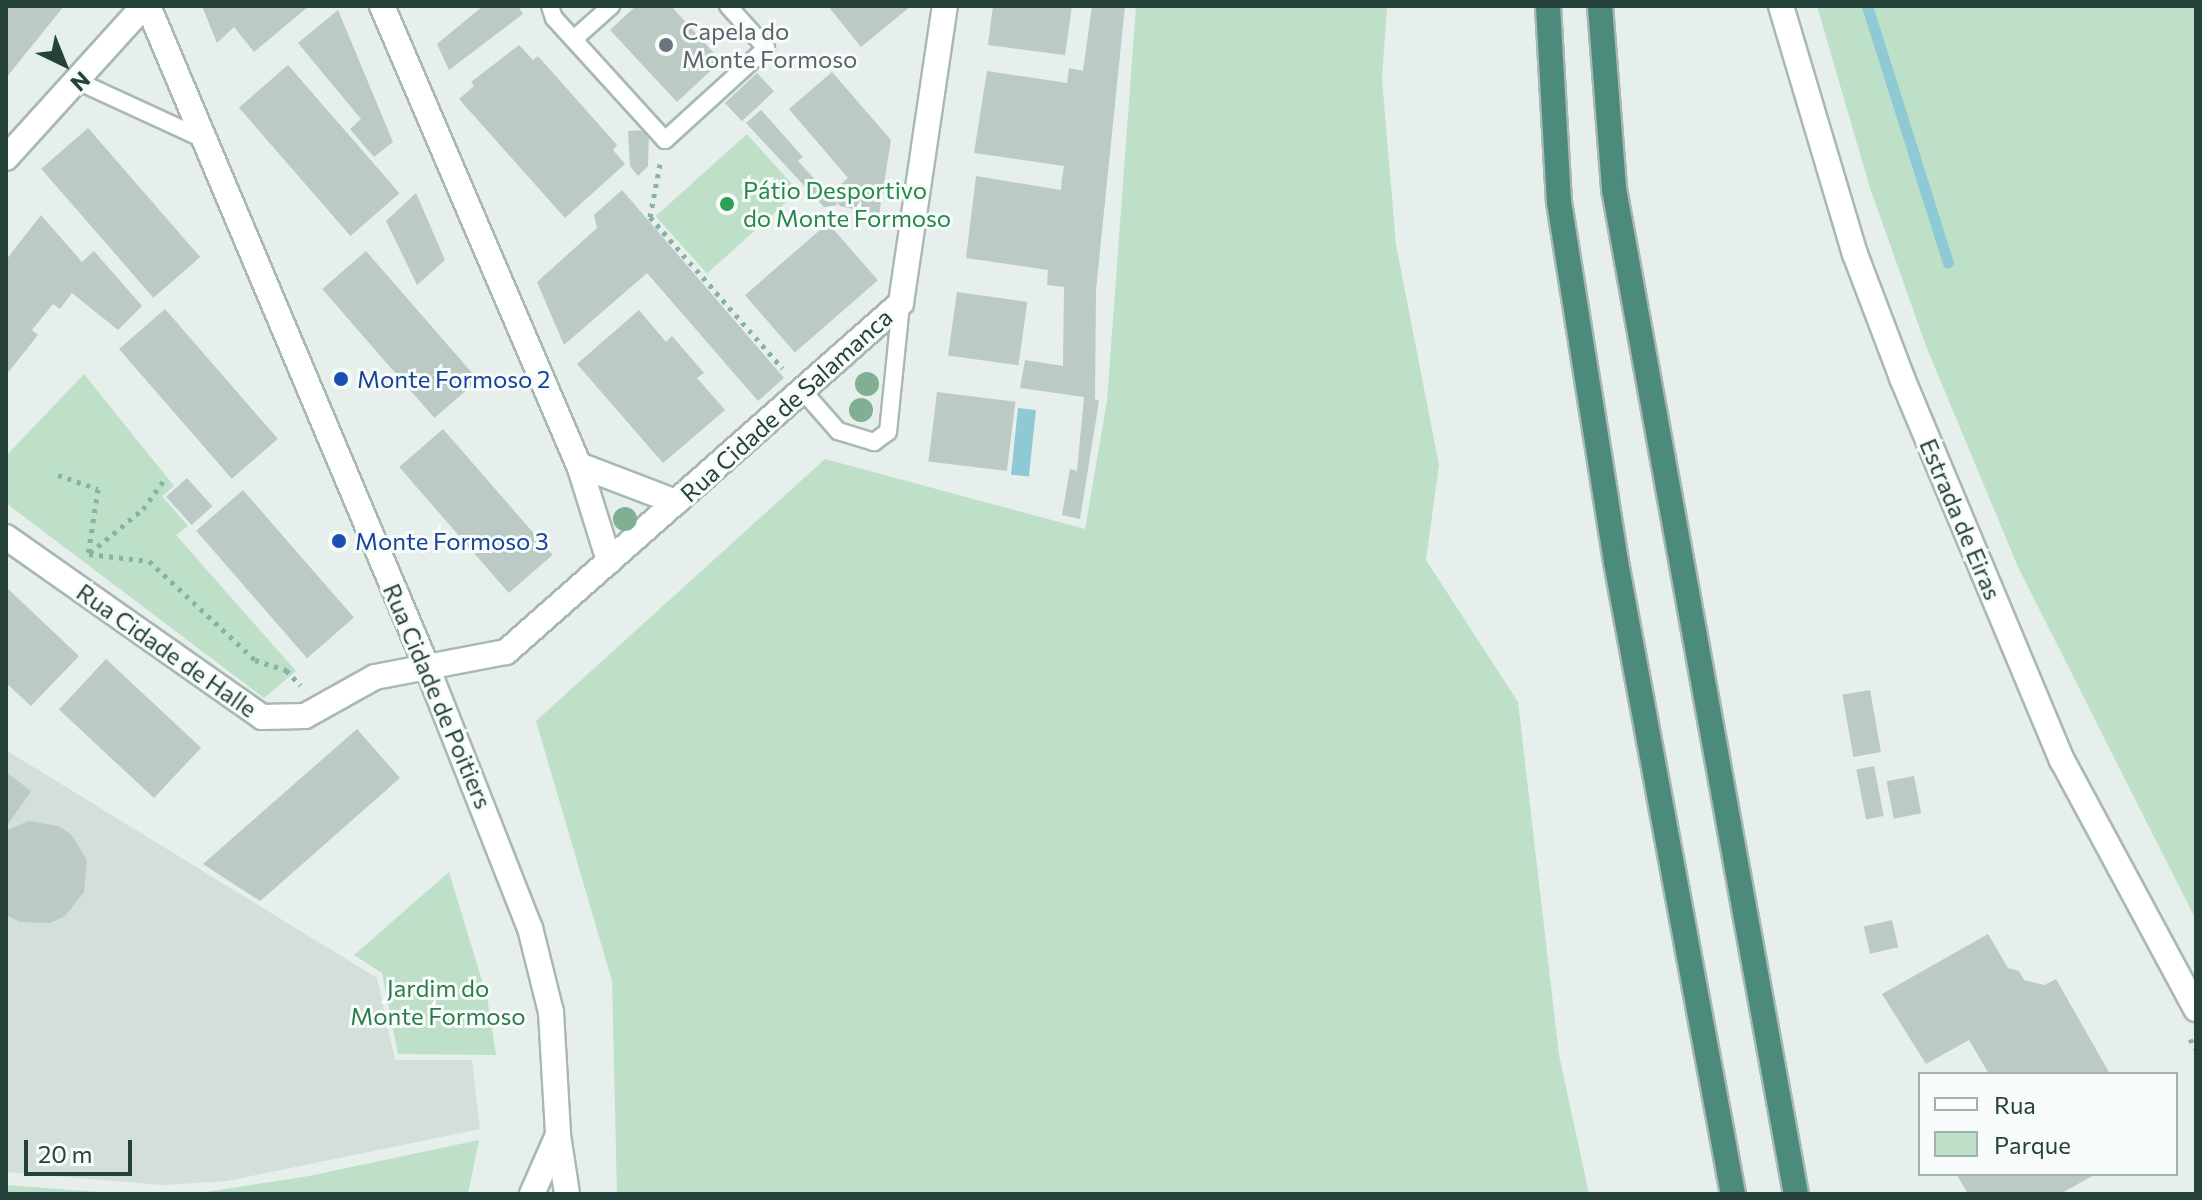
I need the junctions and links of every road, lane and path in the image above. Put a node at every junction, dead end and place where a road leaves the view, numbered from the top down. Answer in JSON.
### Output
{"nodes":[{"id":1,"x":146,"y":6,"type":"edge"},
{"id":2,"x":382,"y":6,"type":"edge"},
{"id":3,"x":550,"y":6,"type":"edge"},
{"id":4,"x":611,"y":6,"type":"edge"},
{"id":5,"x":728,"y":6,"type":"edge"},
{"id":6,"x":945,"y":6,"type":"edge"},
{"id":7,"x":1548,"y":6,"type":"edge"},
{"id":8,"x":1600,"y":6,"type":"edge"},
{"id":9,"x":1781,"y":6,"type":"edge"},
{"id":10,"x":574,"y":39,"type":"junction"},
{"id":11,"x":73,"y":79,"type":"junction"},
{"id":12,"x":201,"y":138,"type":"junction"},
{"id":13,"x":665,"y":140,"type":"junction"},
{"id":14,"x":6,"y":158,"type":"edge"},
{"id":15,"x":901,"y":303,"type":"junction"},
{"id":16,"x":802,"y":390,"type":"junction"},
{"id":17,"x":579,"y":465,"type":"junction"},
{"id":18,"x":58,"y":475,"type":"dead end"},
{"id":19,"x":163,"y":481,"type":"dead end"},
{"id":20,"x":676,"y":502,"type":"junction"},
{"id":21,"x":6,"y":537,"type":"edge"},
{"id":22,"x":89,"y":554,"type":"junction"},
{"id":23,"x":609,"y":561,"type":"junction"},
{"id":24,"x":69,"y":581,"type":"junction"},
{"id":25,"x":427,"y":667,"type":"junction"},
{"id":26,"x":320,"y":707,"type":"junction"},
{"id":27,"x":2196,"y":1009,"type":"edge"},
{"id":28,"x":558,"y":1135,"type":"junction"},
{"id":29,"x":532,"y":1194,"type":"edge"},
{"id":30,"x":567,"y":1194,"type":"edge"},
{"id":31,"x":1733,"y":1194,"type":"edge"},
{"id":32,"x":1796,"y":1194,"type":"edge"}],
"edges":[{"from":1,"to":11,"type":"street"},
{"from":1,"to":12,"type":"street","name":"Rua Cidade de Poitiers"},
{"from":2,"to":17,"type":"street"},
{"from":3,"to":10,"type":"lane"},
{"from":4,"to":10,"type":"lane"},
{"from":5,"to":13,"type":"lane"},
{"from":6,"to":15,"type":"street","name":"Rua Cidade de Salamanca"},
{"from":7,"to":31,"type":"highway"},
{"from":8,"to":32,"type":"highway"},
{"from":9,"to":27,"type":"street","name":"Estrada de Eiras"},
{"from":10,"to":13,"type":"lane"},
{"from":11,"to":12,"type":"lane"},
{"from":11,"to":14,"type":"street"},
{"from":12,"to":25,"type":"street","name":"Rua Cidade de Poitiers"},
{"from":13,"to":16,"type":"path"},
{"from":15,"to":16,"type":"street","name":"Rua Cidade de Salamanca"},
{"from":15,"to":16,"type":"lane"},
{"from":16,"to":20,"type":"street","name":"Rua Cidade de Salamanca"},
{"from":17,"to":20,"type":"street"},
{"from":17,"to":23,"type":"street"},
{"from":18,"to":22,"type":"path"},
{"from":19,"to":22,"type":"path"},
{"from":20,"to":23,"type":"street","name":"Rua Cidade de Salamanca"},
{"from":21,"to":24,"type":"street","name":"Rua Cidade de Halle"},
{"from":22,"to":24,"type":"path"},
{"from":22,"to":26,"type":"path"},
{"from":23,"to":25,"type":"street","name":"Rua Cidade de Salamanca"},
{"from":24,"to":26,"type":"street","name":"Rua Cidade de Halle"},
{"from":25,"to":26,"type":"street","name":"Rua Cidade de Halle"},
{"from":25,"to":28,"type":"street","name":"Rua Cidade de Poitiers"},
{"from":28,"to":29,"type":"street"},
{"from":28,"to":30,"type":"street"}]}
